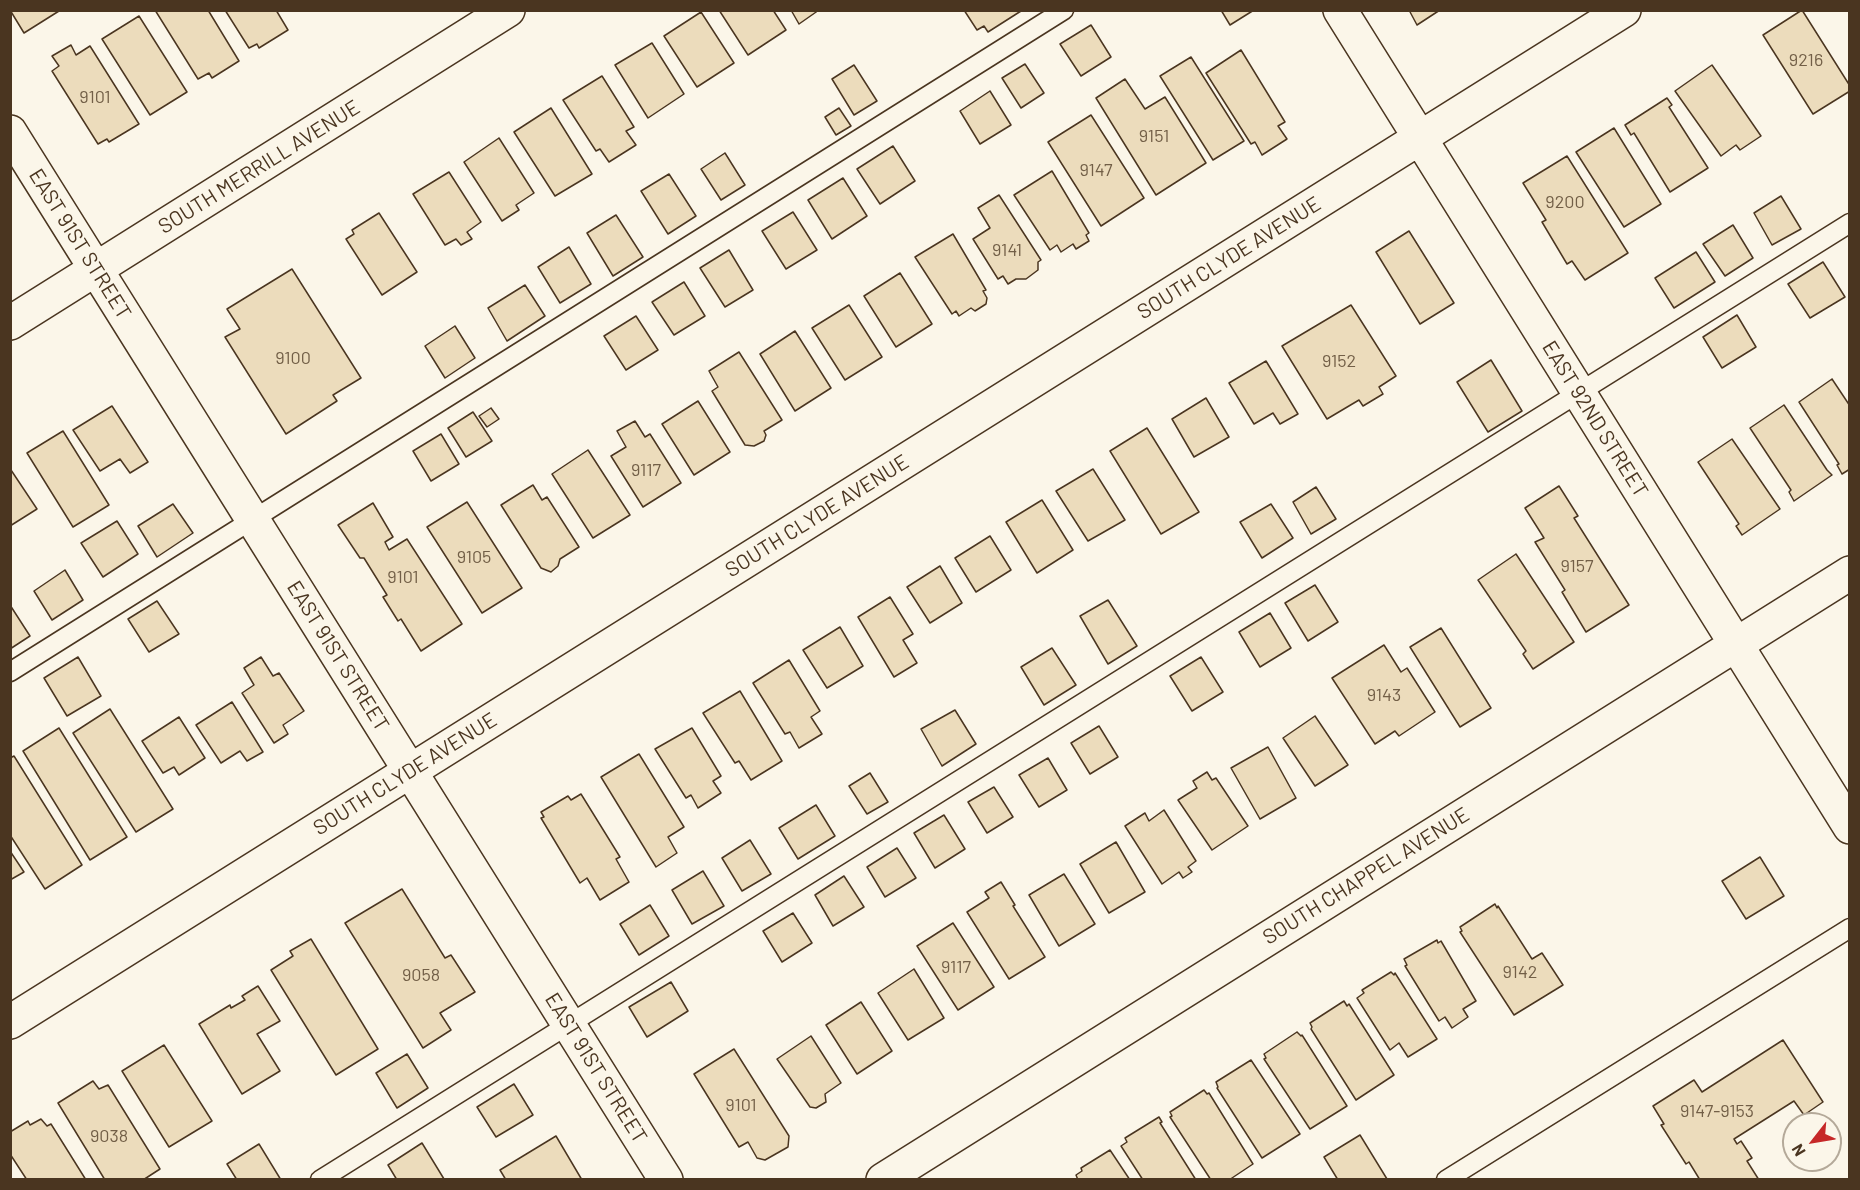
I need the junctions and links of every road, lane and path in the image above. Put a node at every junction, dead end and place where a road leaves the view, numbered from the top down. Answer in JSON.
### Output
{"nodes":[{"id":1,"x":508,"y":10,"type":"edge"},
{"id":2,"x":1064,"y":10,"type":"edge"},
{"id":3,"x":1340,"y":10,"type":"edge"},
{"id":4,"x":1624,"y":10,"type":"edge"},
{"id":5,"x":10,"y":132,"type":"edge"},
{"id":6,"x":1420,"y":138,"type":"junction"},
{"id":7,"x":1850,"y":223,"type":"edge"},
{"id":8,"x":96,"y":269,"type":"junction"},
{"id":9,"x":10,"y":323,"type":"edge"},
{"id":10,"x":1579,"y":393,"type":"junction"},
{"id":11,"x":253,"y":520,"type":"junction"},
{"id":12,"x":1850,"y":573,"type":"edge"},
{"id":13,"x":1736,"y":644,"type":"junction"},
{"id":14,"x":10,"y":672,"type":"edge"},
{"id":15,"x":410,"y":771,"type":"junction"},
{"id":16,"x":1850,"y":827,"type":"edge"},
{"id":17,"x":1850,"y":928,"type":"edge"},
{"id":18,"x":10,"y":1022,"type":"edge"},
{"id":19,"x":568,"y":1024,"type":"junction"},
{"id":20,"x":320,"y":1179,"type":"edge"},
{"id":21,"x":666,"y":1179,"type":"edge"},
{"id":22,"x":883,"y":1179,"type":"edge"},
{"id":23,"x":1446,"y":1179,"type":"edge"}],
"edges":[{"from":1,"to":8,"type":"street","name":"SOUTH MERRILL AVENUE"},
{"from":2,"to":11,"type":"lane"},
{"from":3,"to":6,"type":"street","name":"EAST 92ND STREET"},
{"from":4,"to":6,"type":"street","name":"SOUTH CLYDE AVENUE"},
{"from":5,"to":8,"type":"street","name":"EAST 91ST STREET"},
{"from":6,"to":10,"type":"street","name":"EAST 92ND STREET"},
{"from":6,"to":15,"type":"street","name":"SOUTH CLYDE AVENUE"},
{"from":7,"to":10,"type":"lane"},
{"from":8,"to":9,"type":"street","name":"SOUTH MERRILL AVENUE"},
{"from":8,"to":11,"type":"street","name":"EAST 91ST STREET"},
{"from":10,"to":13,"type":"street","name":"EAST 92ND STREET"},
{"from":10,"to":19,"type":"lane"},
{"from":11,"to":14,"type":"lane"},
{"from":11,"to":15,"type":"street","name":"EAST 91ST STREET"},
{"from":12,"to":13,"type":"street","name":"SOUTH CHAPPEL AVENUE"},
{"from":13,"to":16,"type":"street","name":"EAST 92ND STREET"},
{"from":13,"to":22,"type":"street","name":"SOUTH CHAPPEL AVENUE"},
{"from":15,"to":18,"type":"street","name":"SOUTH CLYDE AVENUE"},
{"from":15,"to":19,"type":"street","name":"EAST 91ST STREET"},
{"from":17,"to":23,"type":"lane"},
{"from":19,"to":20,"type":"lane"},
{"from":19,"to":21,"type":"street","name":"EAST 91ST STREET"}]}
